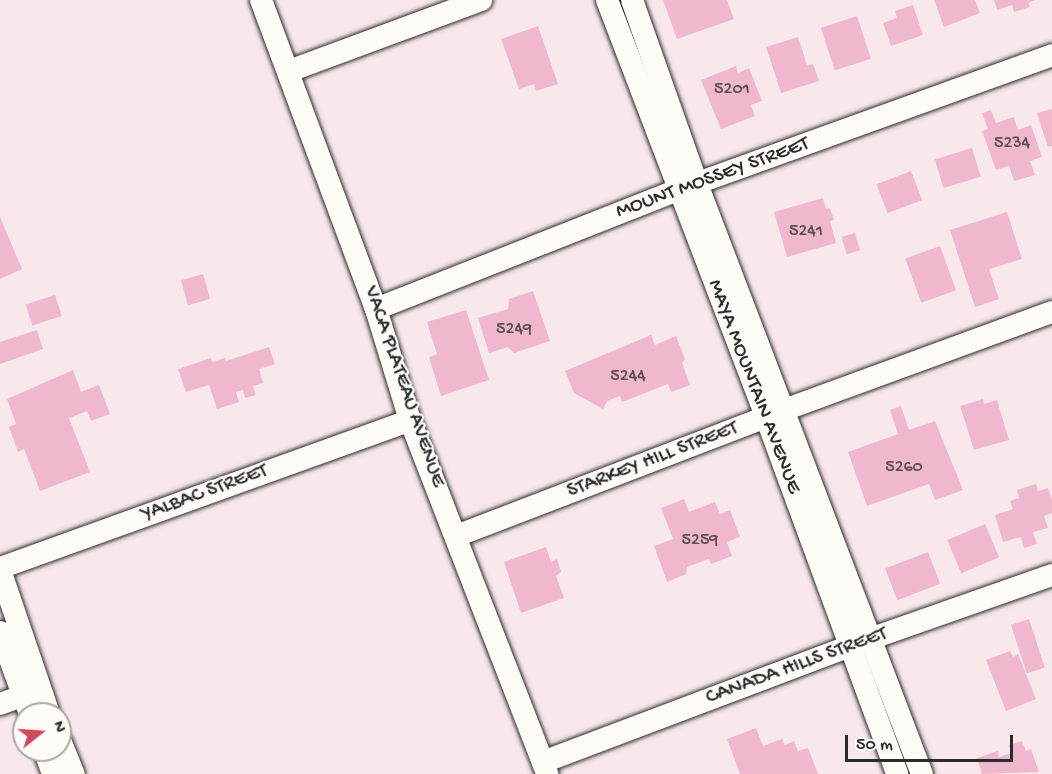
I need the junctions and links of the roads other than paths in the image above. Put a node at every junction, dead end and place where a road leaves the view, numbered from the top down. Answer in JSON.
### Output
{"nodes":[{"id":1,"x":261,"y":0,"type":"edge"},
{"id":2,"x":481,"y":0,"type":"edge"},
{"id":3,"x":607,"y":0,"type":"edge"},
{"id":4,"x":632,"y":0,"type":"edge"},
{"id":5,"x":1052,"y":55,"type":"edge"},
{"id":6,"x":289,"y":71,"type":"junction"},
{"id":7,"x":687,"y":187,"type":"junction"},
{"id":8,"x":376,"y":309,"type":"junction"},
{"id":9,"x":1052,"y":312,"type":"edge"},
{"id":10,"x":775,"y":414,"type":"junction"},
{"id":11,"x":410,"y":420,"type":"junction"},
{"id":12,"x":456,"y":536,"type":"junction"},
{"id":13,"x":0,"y":569,"type":"edge"},
{"id":14,"x":1052,"y":575,"type":"edge"},
{"id":15,"x":0,"y":632,"type":"edge"},
{"id":16,"x":860,"y":643,"type":"junction"},
{"id":17,"x":31,"y":700,"type":"edge"},
{"id":18,"x":0,"y":704,"type":"edge"},
{"id":19,"x":545,"y":768,"type":"edge"},
{"id":20,"x":897,"y":774,"type":"edge"},
{"id":21,"x":922,"y":774,"type":"edge"}],
"edges":[{"from":1,"to":6,"type":"street","name":"VACA PLATEAU AVENUE"},
{"from":2,"to":6,"type":"street"},
{"from":3,"to":7,"type":"street","name":"MAYA MOUNTAIN AVENUE"},
{"from":4,"to":7,"type":"street","name":"MAYA MOUNTAIN AVENUE"},
{"from":5,"to":7,"type":"street","name":"MOUNT MOSSEY STREET"},
{"from":6,"to":8,"type":"street","name":"VACA PLATEAU AVENUE"},
{"from":7,"to":8,"type":"street","name":"MOUNT MOSSEY STREET"},
{"from":7,"to":10,"type":"street","name":"MAYA MOUNTAIN AVENUE"},
{"from":8,"to":11,"type":"street","name":"VACA PLATEAU AVENUE"},
{"from":9,"to":10,"type":"street","name":"STARKEY HILL STREET"},
{"from":10,"to":12,"type":"street","name":"STARKEY HILL STREET"},
{"from":10,"to":16,"type":"street","name":"MAYA MOUNTAIN AVENUE"},
{"from":11,"to":12,"type":"street","name":"VACA PLATEAU AVENUE"},
{"from":11,"to":13,"type":"street","name":"YALBAC STREET"},
{"from":12,"to":19,"type":"street","name":"VACA PLATEAU AVENUE"},
{"from":13,"to":17,"type":"street"},
{"from":14,"to":16,"type":"street","name":"CANADA HILLS STREET"},
{"from":15,"to":17,"type":"street"},
{"from":16,"to":19,"type":"street","name":"CANADA HILLS STREET"},
{"from":16,"to":20,"type":"street","name":"MAYA MOUNTAIN AVENUE"},
{"from":16,"to":21,"type":"street","name":"MAYA MOUNTAIN AVENUE"},
{"from":17,"to":18,"type":"street"}]}
